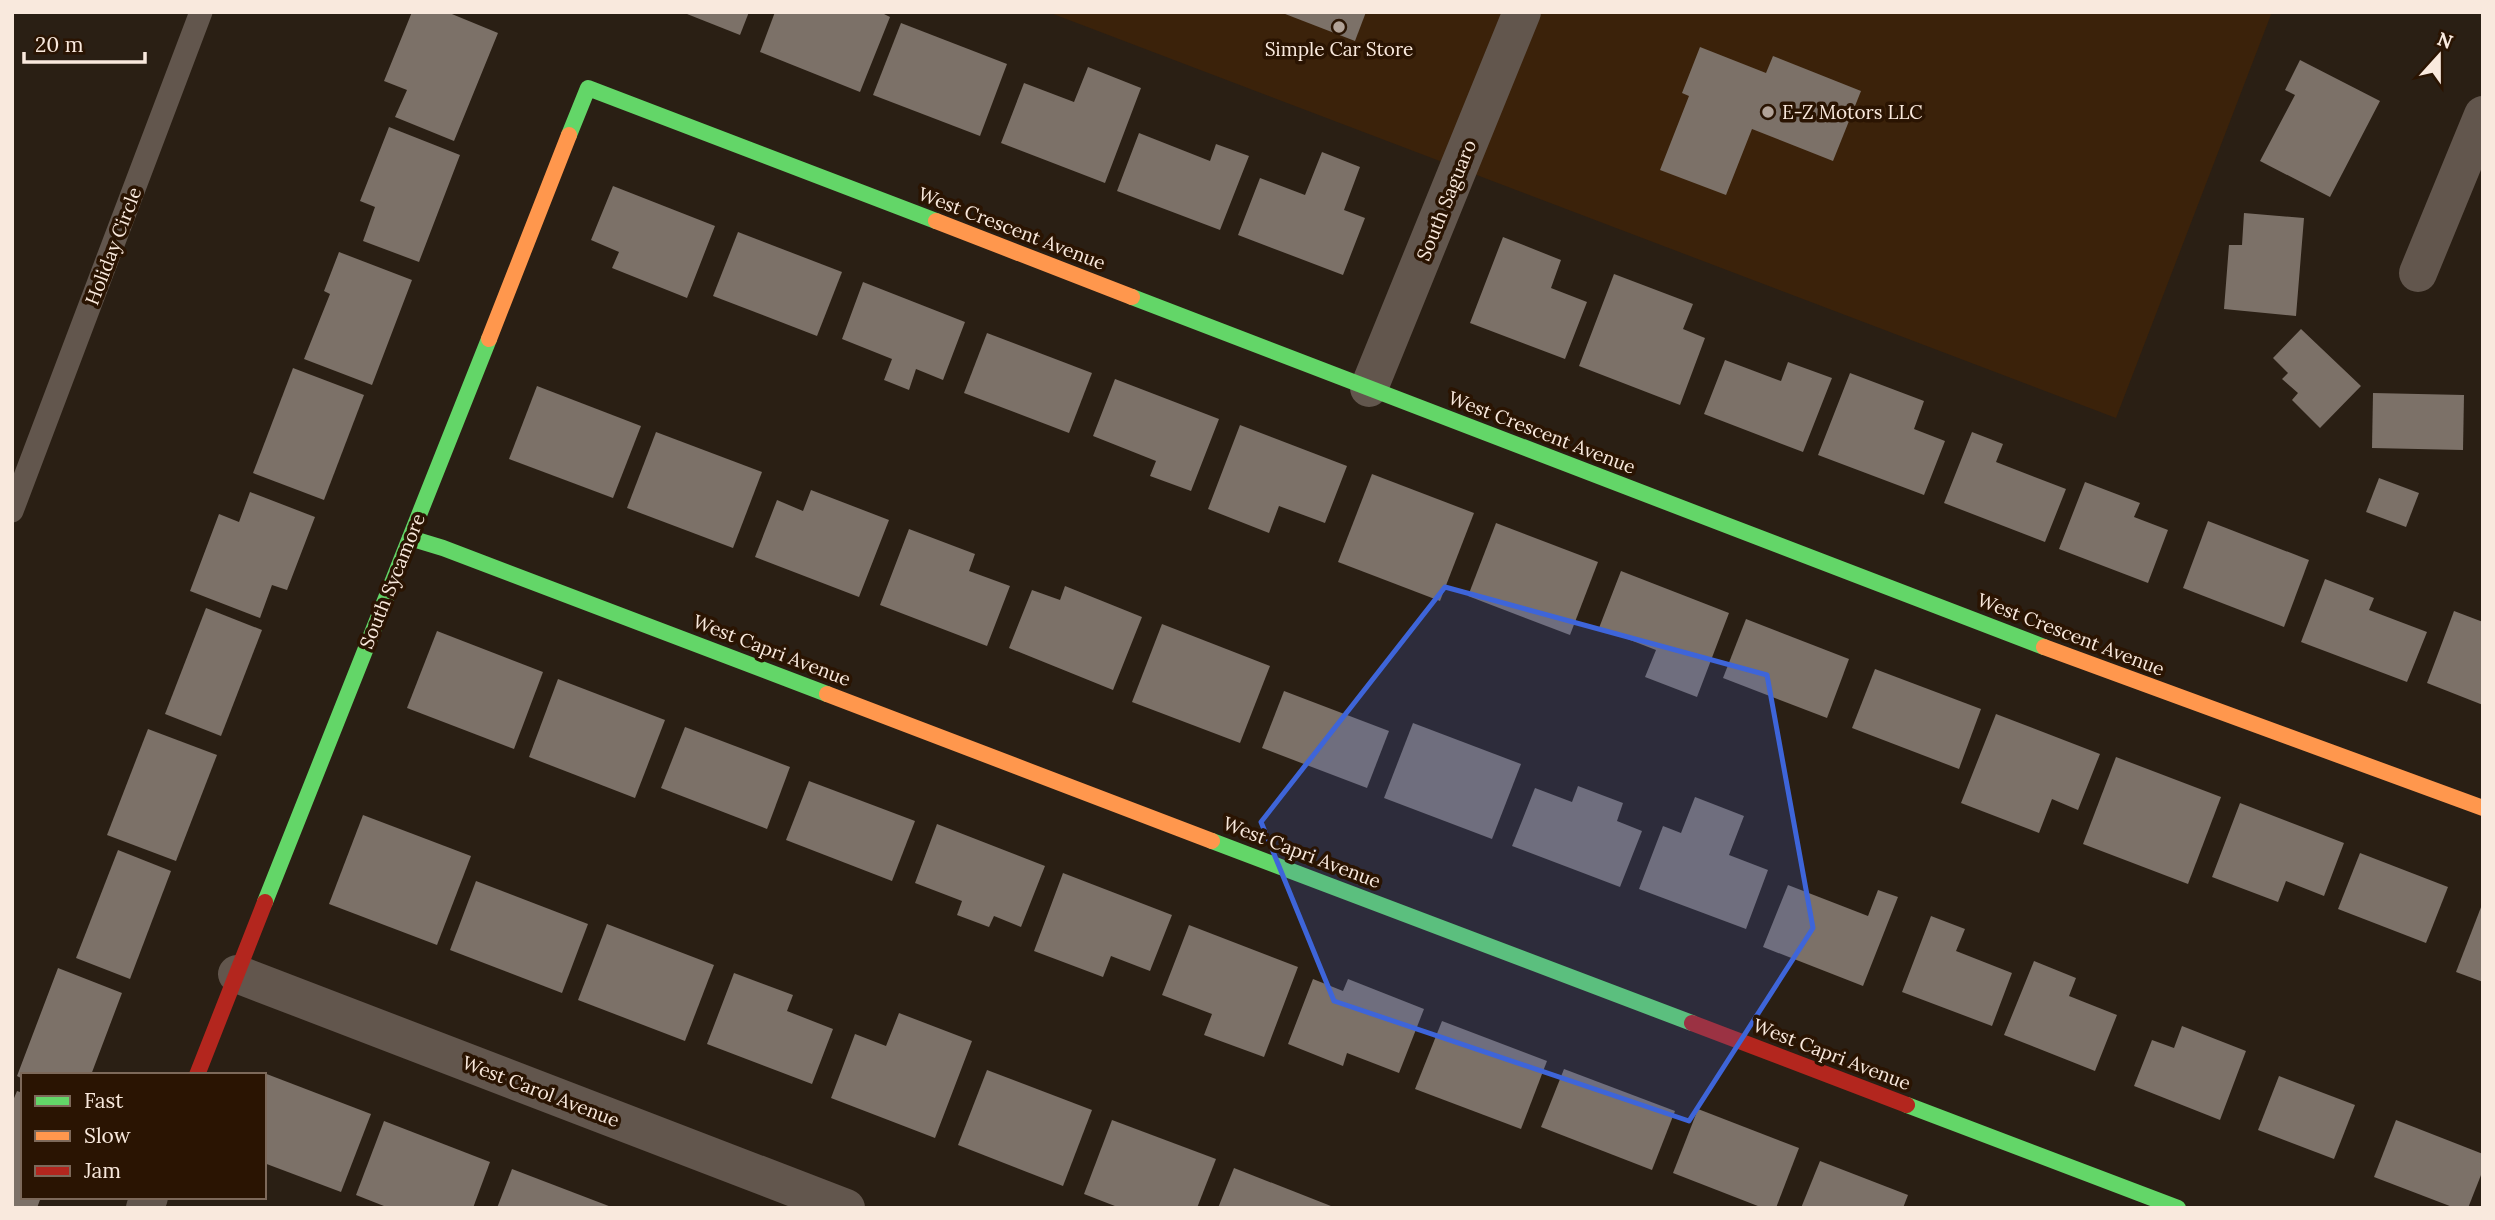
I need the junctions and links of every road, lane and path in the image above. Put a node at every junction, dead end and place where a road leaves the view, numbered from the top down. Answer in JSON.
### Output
{"nodes":[{"id":1,"x":201,"y":12,"type":"edge"},
{"id":2,"x":1522,"y":12,"type":"edge"},
{"id":3,"x":588,"y":88,"type":"joint"},
{"id":4,"x":2483,"y":115,"type":"edge"},
{"id":5,"x":2418,"y":273,"type":"dead end"},
{"id":6,"x":1369,"y":388,"type":"junction"},
{"id":7,"x":19,"y":477,"type":"edge"},
{"id":8,"x":12,"y":511,"type":"edge"},
{"id":9,"x":410,"y":538,"type":"junction"},
{"id":10,"x":2483,"y":808,"type":"edge"},
{"id":11,"x":237,"y":974,"type":"junction"},
{"id":12,"x":198,"y":1073,"type":"edge"},
{"id":13,"x":846,"y":1208,"type":"edge"},
{"id":14,"x":2178,"y":1208,"type":"edge"}],
"edges":[{"from":1,"to":7,"type":"lane","name":"Holiday Circle"},
{"from":2,"to":6,"type":"street","name":"South Saguaro"},
{"from":3,"to":6,"type":"street","name":"West Crescent Avenue"},
{"from":3,"to":9,"type":"street","name":"South Sycamore"},
{"from":4,"to":5,"type":"street"},
{"from":6,"to":10,"type":"street","name":"West Crescent Avenue"},
{"from":7,"to":8,"type":"lane","name":"Holiday Circle"},
{"from":9,"to":11,"type":"street","name":"South Sycamore"},
{"from":9,"to":14,"type":"street","name":"West Capri Avenue"},
{"from":11,"to":12,"type":"street","name":"South Sycamore"},
{"from":11,"to":13,"type":"street","name":"West Carol Avenue"}]}
